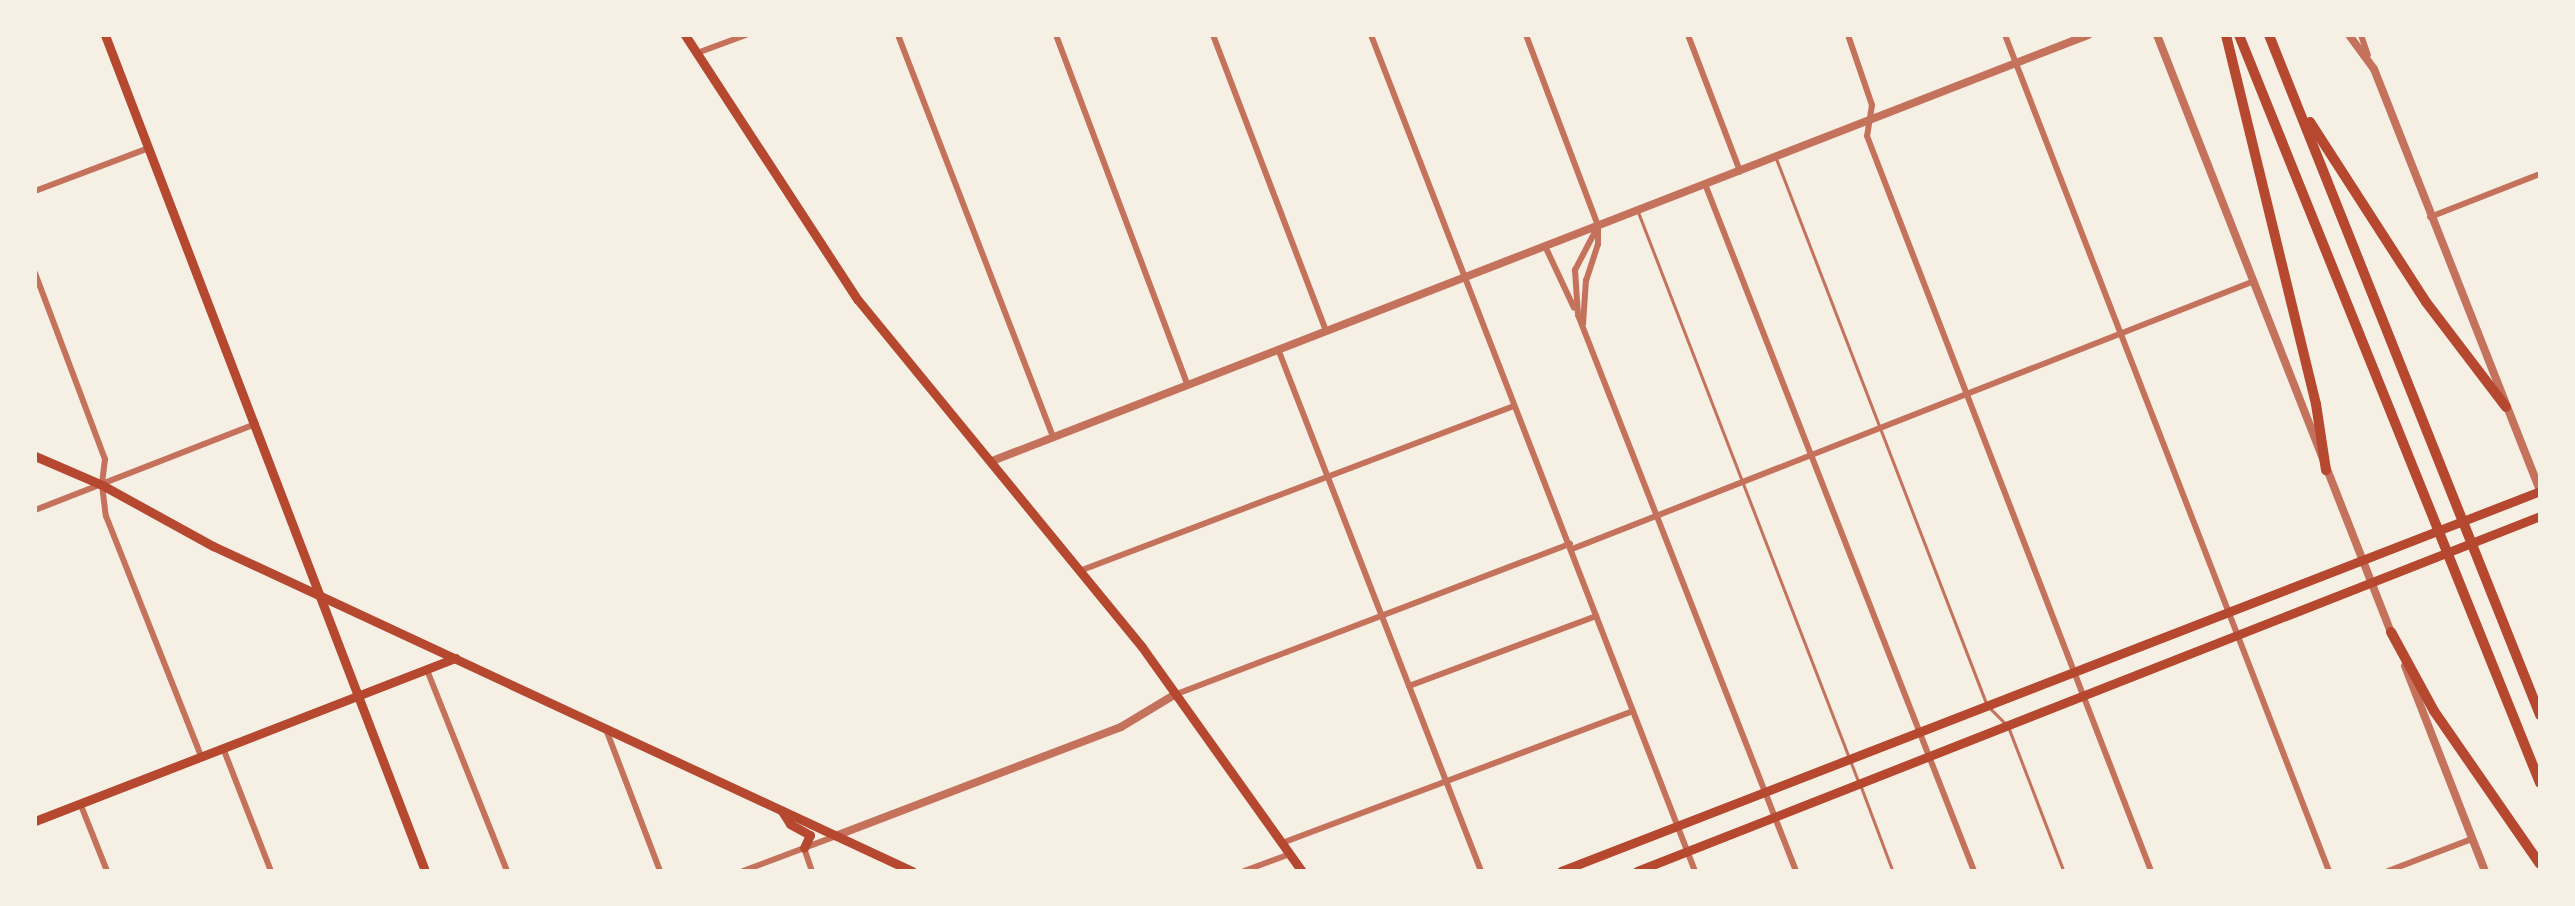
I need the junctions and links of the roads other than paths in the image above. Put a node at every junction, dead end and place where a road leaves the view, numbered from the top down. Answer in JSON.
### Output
{"nodes":[{"id":1,"x":105,"y":35,"type":"edge"},
{"id":2,"x":685,"y":35,"type":"edge"},
{"id":3,"x":898,"y":35,"type":"edge"},
{"id":4,"x":1056,"y":35,"type":"edge"},
{"id":5,"x":1213,"y":35,"type":"edge"},
{"id":6,"x":1371,"y":35,"type":"edge"},
{"id":7,"x":1527,"y":35,"type":"edge"},
{"id":8,"x":1688,"y":35,"type":"edge"},
{"id":9,"x":1848,"y":35,"type":"edge"},
{"id":10,"x":2005,"y":35,"type":"edge"},
{"id":11,"x":2088,"y":35,"type":"edge"},
{"id":12,"x":2157,"y":35,"type":"edge"},
{"id":13,"x":2226,"y":35,"type":"edge"},
{"id":14,"x":2239,"y":35,"type":"edge"},
{"id":15,"x":2269,"y":35,"type":"edge"},
{"id":16,"x":2349,"y":35,"type":"edge"},
{"id":17,"x":2361,"y":35,"type":"edge"},
{"id":18,"x":742,"y":36,"type":"edge"},
{"id":19,"x":697,"y":53,"type":"junction"},
{"id":20,"x":2368,"y":55,"type":"junction"},
{"id":21,"x":2016,"y":63,"type":"junction"},
{"id":22,"x":2293,"y":93,"type":"junction"},
{"id":23,"x":1869,"y":120,"type":"junction"},
{"id":24,"x":149,"y":148,"type":"junction"},
{"id":25,"x":1776,"y":157,"type":"junction"},
{"id":26,"x":1740,"y":171,"type":"junction"},
{"id":27,"x":2540,"y":174,"type":"edge"},
{"id":28,"x":1705,"y":184,"type":"junction"},
{"id":29,"x":35,"y":191,"type":"edge"},
{"id":30,"x":1637,"y":210,"type":"junction"},
{"id":31,"x":2430,"y":217,"type":"junction"},
{"id":32,"x":1598,"y":226,"type":"junction"},
{"id":33,"x":1545,"y":246,"type":"junction"},
{"id":34,"x":35,"y":273,"type":"edge"},
{"id":35,"x":1464,"y":278,"type":"junction"},
{"id":36,"x":2252,"y":282,"type":"junction"},
{"id":37,"x":1578,"y":314,"type":"junction"},
{"id":38,"x":1583,"y":326,"type":"junction"},
{"id":39,"x":1326,"y":331,"type":"junction"},
{"id":40,"x":2121,"y":333,"type":"junction"},
{"id":41,"x":1278,"y":349,"type":"junction"},
{"id":42,"x":1186,"y":384,"type":"junction"},
{"id":43,"x":1966,"y":393,"type":"junction"},
{"id":44,"x":1514,"y":406,"type":"junction"},
{"id":45,"x":2506,"y":407,"type":"junction"},
{"id":46,"x":256,"y":424,"type":"junction"},
{"id":47,"x":1880,"y":427,"type":"junction"},
{"id":48,"x":1053,"y":436,"type":"junction"},
{"id":49,"x":1814,"y":453,"type":"junction"},
{"id":50,"x":35,"y":456,"type":"edge"},
{"id":51,"x":992,"y":461,"type":"junction"},
{"id":52,"x":2326,"y":470,"type":"junction"},
{"id":53,"x":1328,"y":478,"type":"junction"},
{"id":54,"x":1741,"y":482,"type":"junction"},
{"id":55,"x":102,"y":485,"type":"junction"},
{"id":56,"x":2540,"y":491,"type":"edge"},
{"id":57,"x":35,"y":510,"type":"edge"},
{"id":58,"x":1658,"y":516,"type":"junction"},
{"id":59,"x":2540,"y":516,"type":"edge"},
{"id":60,"x":1571,"y":547,"type":"junction"},
{"id":61,"x":2363,"y":559,"type":"junction"},
{"id":62,"x":1082,"y":570,"type":"junction"},
{"id":63,"x":2372,"y":582,"type":"junction"},
{"id":64,"x":319,"y":592,"type":"junction"},
{"id":65,"x":2228,"y":610,"type":"junction"},
{"id":66,"x":1382,"y":615,"type":"junction"},
{"id":67,"x":1596,"y":616,"type":"junction"},
{"id":68,"x":2391,"y":632,"type":"junction"},
{"id":69,"x":2238,"y":634,"type":"junction"},
{"id":70,"x":456,"y":658,"type":"junction"},
{"id":71,"x":427,"y":670,"type":"junction"},
{"id":72,"x":2076,"y":670,"type":"junction"},
{"id":73,"x":1409,"y":686,"type":"junction"},
{"id":74,"x":1174,"y":695,"type":"junction"},
{"id":75,"x":2085,"y":696,"type":"junction"},
{"id":76,"x":357,"y":697,"type":"junction"},
{"id":77,"x":1987,"y":705,"type":"junction"},
{"id":78,"x":1633,"y":711,"type":"junction"},
{"id":79,"x":2540,"y":715,"type":"edge"},
{"id":80,"x":2007,"y":725,"type":"junction"},
{"id":81,"x":1919,"y":731,"type":"junction"},
{"id":82,"x":607,"y":732,"type":"junction"},
{"id":83,"x":222,"y":748,"type":"junction"},
{"id":84,"x":1929,"y":755,"type":"junction"},
{"id":85,"x":201,"y":756,"type":"junction"},
{"id":86,"x":1849,"y":758,"type":"junction"},
{"id":87,"x":1447,"y":781,"type":"junction"},
{"id":88,"x":1860,"y":783,"type":"junction"},
{"id":89,"x":2540,"y":783,"type":"edge"},
{"id":90,"x":1765,"y":791,"type":"junction"},
{"id":91,"x":80,"y":803,"type":"junction"},
{"id":92,"x":781,"y":810,"type":"junction"},
{"id":93,"x":1774,"y":815,"type":"junction"},
{"id":94,"x":35,"y":821,"type":"edge"},
{"id":95,"x":1676,"y":826,"type":"junction"},
{"id":96,"x":838,"y":835,"type":"junction"},
{"id":97,"x":2472,"y":839,"type":"junction"},
{"id":98,"x":1282,"y":843,"type":"junction"},
{"id":99,"x":804,"y":848,"type":"junction"},
{"id":100,"x":1687,"y":852,"type":"junction"},
{"id":101,"x":1290,"y":854,"type":"junction"},
{"id":102,"x":2540,"y":864,"type":"edge"},
{"id":103,"x":107,"y":871,"type":"edge"},
{"id":104,"x":271,"y":871,"type":"edge"},
{"id":105,"x":425,"y":871,"type":"edge"},
{"id":106,"x":507,"y":871,"type":"edge"},
{"id":107,"x":660,"y":871,"type":"edge"},
{"id":108,"x":743,"y":871,"type":"edge"},
{"id":109,"x":813,"y":871,"type":"edge"},
{"id":110,"x":912,"y":871,"type":"edge"},
{"id":111,"x":1244,"y":871,"type":"edge"},
{"id":112,"x":1302,"y":871,"type":"edge"},
{"id":113,"x":1482,"y":871,"type":"edge"},
{"id":114,"x":1561,"y":871,"type":"edge"},
{"id":115,"x":1637,"y":871,"type":"edge"},
{"id":116,"x":1695,"y":871,"type":"edge"},
{"id":117,"x":1796,"y":871,"type":"edge"},
{"id":118,"x":1893,"y":871,"type":"edge"},
{"id":119,"x":1974,"y":871,"type":"edge"},
{"id":120,"x":2064,"y":871,"type":"edge"},
{"id":121,"x":2151,"y":871,"type":"edge"},
{"id":122,"x":2329,"y":871,"type":"edge"},
{"id":123,"x":2388,"y":871,"type":"edge"},
{"id":124,"x":2484,"y":871,"type":"edge"}],
"edges":[{"from":1,"to":24,"type":"main road"},
{"from":2,"to":19,"type":"main road"},
{"from":3,"to":48,"type":"street"},
{"from":4,"to":42,"type":"street"},
{"from":5,"to":39,"type":"street"},
{"from":6,"to":35,"type":"street"},
{"from":7,"to":32,"type":"street"},
{"from":8,"to":26,"type":"street"},
{"from":9,"to":23,"type":"street"},
{"from":10,"to":21,"type":"street"},
{"from":11,"to":21,"type":"street"},
{"from":12,"to":36,"type":"street"},
{"from":13,"to":52,"type":"highway"},
{"from":14,"to":89,"type":"highway"},
{"from":15,"to":22,"type":"highway"},
{"from":16,"to":20,"type":"street"},
{"from":17,"to":20,"type":"street"},
{"from":18,"to":19,"type":"street"},
{"from":19,"to":51,"type":"main road"},
{"from":20,"to":31,"type":"street"},
{"from":21,"to":23,"type":"street"},
{"from":21,"to":40,"type":"street"},
{"from":22,"to":45,"type":"highway"},
{"from":22,"to":79,"type":"highway"},
{"from":23,"to":25,"type":"street"},
{"from":23,"to":43,"type":"street"},
{"from":24,"to":29,"type":"street"},
{"from":24,"to":46,"type":"main road"},
{"from":25,"to":26,"type":"street"},
{"from":25,"to":47,"type":"lane"},
{"from":26,"to":28,"type":"street"},
{"from":27,"to":31,"type":"street"},
{"from":28,"to":30,"type":"street"},
{"from":28,"to":49,"type":"street"},
{"from":30,"to":32,"type":"street"},
{"from":30,"to":54,"type":"lane"},
{"from":31,"to":45,"type":"street"},
{"from":32,"to":33,"type":"street"},
{"from":32,"to":37,"type":"street"},
{"from":32,"to":38,"type":"street"},
{"from":33,"to":35,"type":"street"},
{"from":33,"to":37,"type":"street"},
{"from":34,"to":55,"type":"street"},
{"from":35,"to":39,"type":"street"},
{"from":35,"to":44,"type":"street"},
{"from":36,"to":40,"type":"street"},
{"from":36,"to":52,"type":"street"},
{"from":37,"to":38,"type":"street"},
{"from":38,"to":58,"type":"street"},
{"from":39,"to":41,"type":"street"},
{"from":40,"to":43,"type":"street"},
{"from":40,"to":65,"type":"street"},
{"from":41,"to":42,"type":"street"},
{"from":41,"to":53,"type":"street"},
{"from":42,"to":48,"type":"street"},
{"from":43,"to":47,"type":"street"},
{"from":43,"to":72,"type":"street"},
{"from":44,"to":53,"type":"street"},
{"from":44,"to":60,"type":"street"},
{"from":45,"to":56,"type":"street"},
{"from":46,"to":55,"type":"street"},
{"from":46,"to":64,"type":"main road"},
{"from":47,"to":49,"type":"street"},
{"from":47,"to":77,"type":"lane"},
{"from":48,"to":51,"type":"street"},
{"from":49,"to":54,"type":"street"},
{"from":49,"to":81,"type":"street"},
{"from":50,"to":55,"type":"main road"},
{"from":51,"to":62,"type":"main road"},
{"from":52,"to":61,"type":"street"},
{"from":53,"to":62,"type":"street"},
{"from":53,"to":66,"type":"street"},
{"from":54,"to":58,"type":"street"},
{"from":54,"to":86,"type":"lane"},
{"from":55,"to":57,"type":"street"},
{"from":55,"to":64,"type":"main road"},
{"from":55,"to":85,"type":"street"},
{"from":56,"to":61,"type":"main road"},
{"from":58,"to":60,"type":"street"},
{"from":58,"to":90,"type":"street"},
{"from":59,"to":63,"type":"main road"},
{"from":60,"to":66,"type":"street"},
{"from":60,"to":67,"type":"street"},
{"from":61,"to":63,"type":"street"},
{"from":61,"to":65,"type":"main road"},
{"from":62,"to":74,"type":"main road"},
{"from":63,"to":68,"type":"street"},
{"from":63,"to":69,"type":"main road"},
{"from":64,"to":70,"type":"main road"},
{"from":64,"to":76,"type":"main road"},
{"from":65,"to":69,"type":"street"},
{"from":65,"to":72,"type":"main road"},
{"from":66,"to":73,"type":"street"},
{"from":66,"to":74,"type":"street"},
{"from":67,"to":73,"type":"street"},
{"from":67,"to":78,"type":"street"},
{"from":68,"to":97,"type":"street"},
{"from":68,"to":102,"type":"highway"},
{"from":69,"to":75,"type":"main road"},
{"from":69,"to":122,"type":"street"},
{"from":70,"to":71,"type":"main road"},
{"from":70,"to":82,"type":"main road"},
{"from":71,"to":76,"type":"main road"},
{"from":71,"to":106,"type":"street"},
{"from":72,"to":75,"type":"street"},
{"from":72,"to":77,"type":"main road"},
{"from":73,"to":87,"type":"street"},
{"from":74,"to":96,"type":"street"},
{"from":74,"to":98,"type":"main road"},
{"from":75,"to":80,"type":"main road"},
{"from":75,"to":121,"type":"street"},
{"from":76,"to":83,"type":"main road"},
{"from":76,"to":105,"type":"main road"},
{"from":77,"to":80,"type":"lane"},
{"from":77,"to":81,"type":"main road"},
{"from":78,"to":87,"type":"street"},
{"from":78,"to":95,"type":"street"},
{"from":80,"to":84,"type":"main road"},
{"from":80,"to":120,"type":"lane"},
{"from":81,"to":84,"type":"street"},
{"from":81,"to":86,"type":"main road"},
{"from":82,"to":92,"type":"main road"},
{"from":82,"to":107,"type":"street"},
{"from":83,"to":85,"type":"main road"},
{"from":83,"to":104,"type":"street"},
{"from":84,"to":88,"type":"main road"},
{"from":84,"to":119,"type":"street"},
{"from":85,"to":91,"type":"main road"},
{"from":86,"to":88,"type":"lane"},
{"from":86,"to":90,"type":"main road"},
{"from":87,"to":98,"type":"street"},
{"from":87,"to":113,"type":"street"},
{"from":88,"to":93,"type":"main road"},
{"from":88,"to":118,"type":"lane"},
{"from":90,"to":93,"type":"street"},
{"from":90,"to":95,"type":"main road"},
{"from":91,"to":94,"type":"main road"},
{"from":91,"to":103,"type":"street"},
{"from":92,"to":96,"type":"main road"},
{"from":92,"to":99,"type":"main road"},
{"from":93,"to":100,"type":"main road"},
{"from":93,"to":117,"type":"street"},
{"from":95,"to":100,"type":"street"},
{"from":95,"to":114,"type":"main road"},
{"from":96,"to":99,"type":"street"},
{"from":96,"to":110,"type":"main road"},
{"from":97,"to":123,"type":"street"},
{"from":97,"to":124,"type":"street"},
{"from":98,"to":101,"type":"main road"},
{"from":99,"to":108,"type":"street"},
{"from":99,"to":109,"type":"street"},
{"from":100,"to":115,"type":"main road"},
{"from":100,"to":116,"type":"street"},
{"from":101,"to":111,"type":"street"},
{"from":101,"to":112,"type":"main road"}]}
